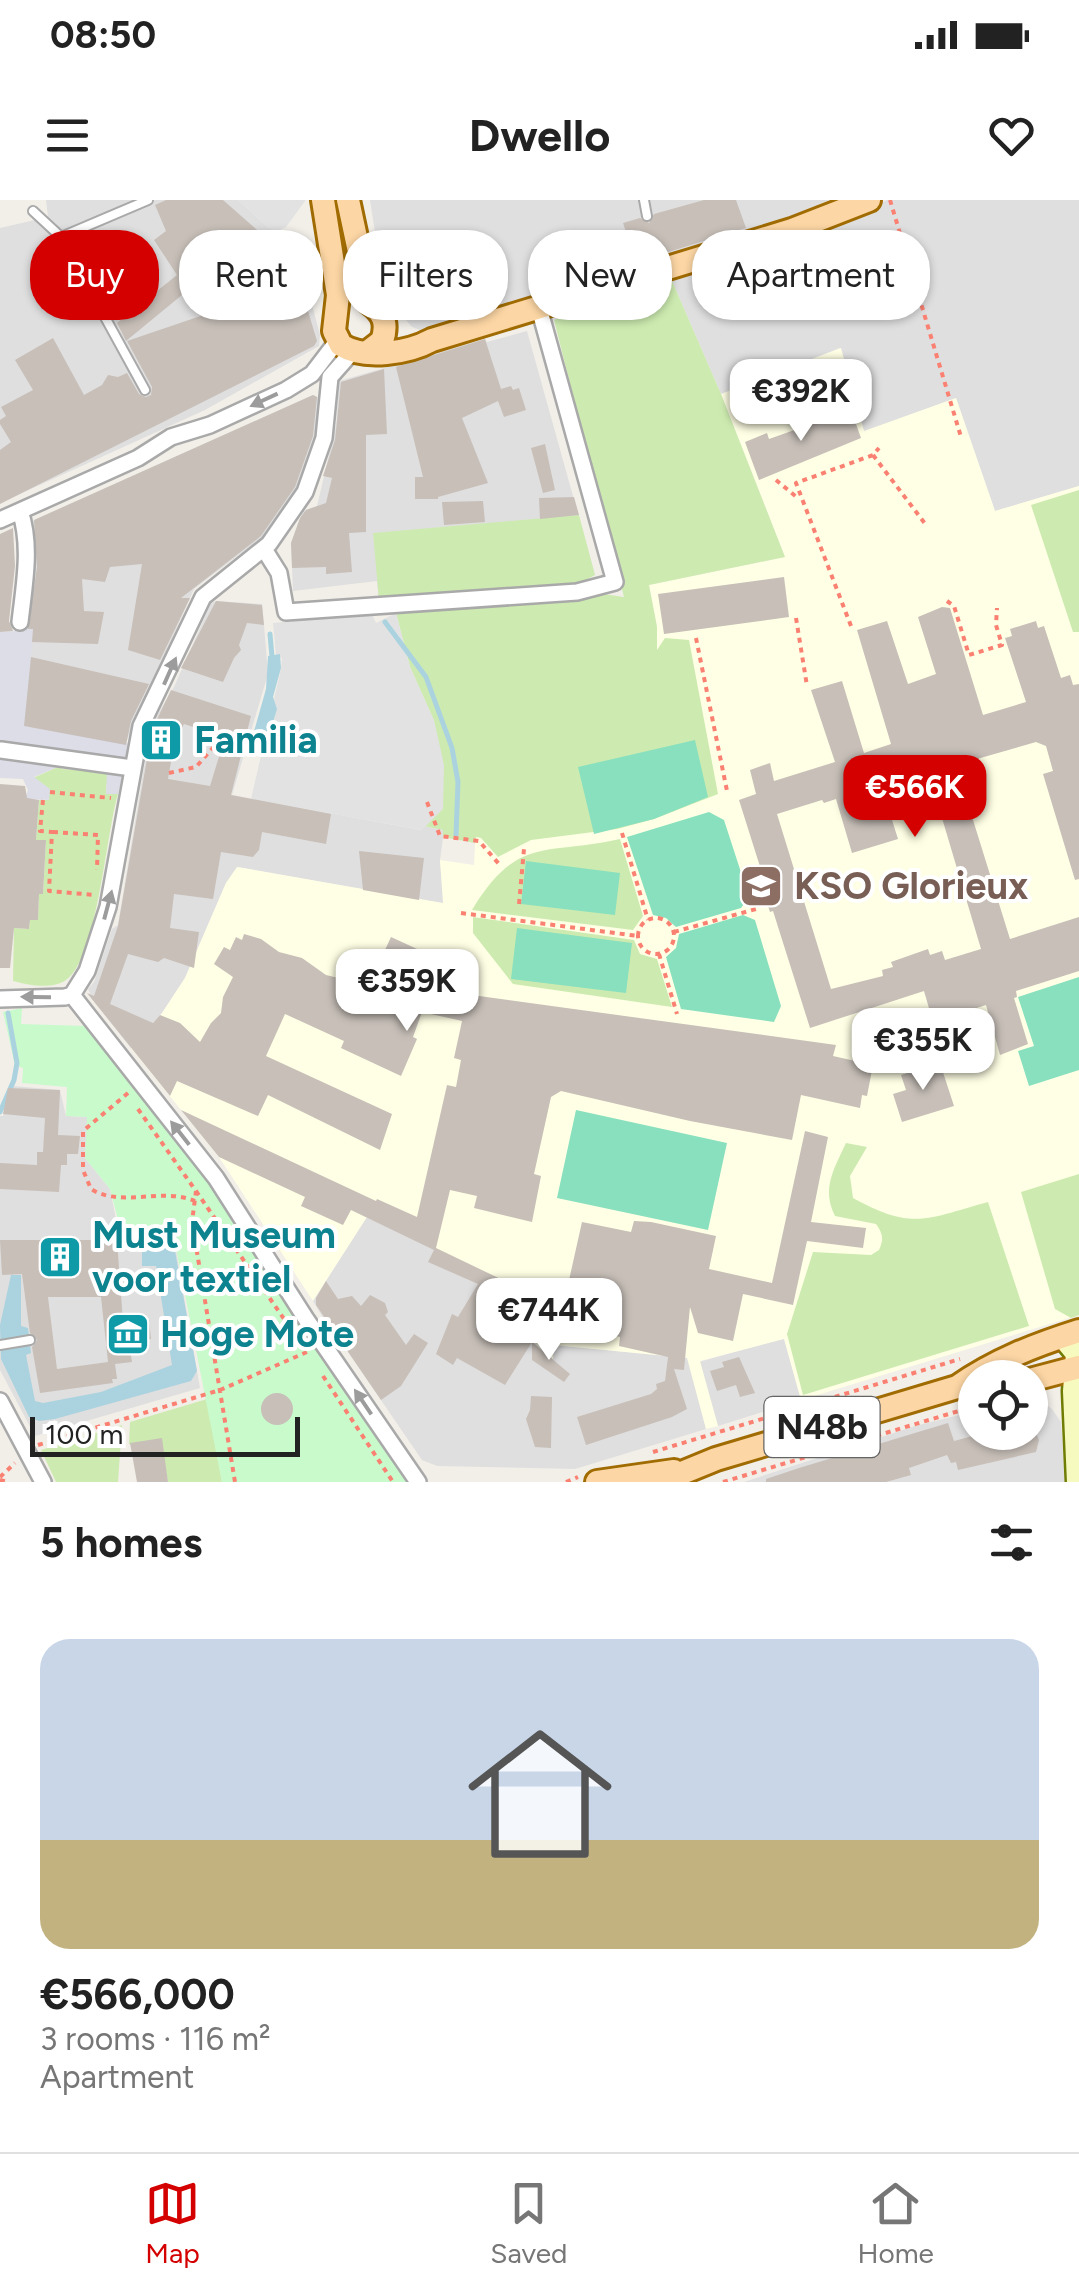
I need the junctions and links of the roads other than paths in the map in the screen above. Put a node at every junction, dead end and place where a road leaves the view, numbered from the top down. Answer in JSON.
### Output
{"nodes":[{"id":1,"x":148,"y":200,"type":"edge"},
{"id":2,"x":322,"y":200,"type":"edge"},
{"id":3,"x":348,"y":200,"type":"edge"},
{"id":4,"x":644,"y":200,"type":"edge"},
{"id":5,"x":870,"y":200,"type":"edge"},
{"id":6,"x":33,"y":210,"type":"dead end"},
{"id":7,"x":647,"y":216,"type":"dead end"},
{"id":8,"x":53,"y":230,"type":"edge"},
{"id":9,"x":79,"y":230,"type":"edge"},
{"id":10,"x":356,"y":230,"type":"edge"},
{"id":11,"x":672,"y":260,"type":"edge"},
{"id":12,"x":343,"y":310,"type":"edge"},
{"id":13,"x":528,"y":311,"type":"edge"},
{"id":14,"x":337,"y":314,"type":"junction"},
{"id":15,"x":106,"y":320,"type":"edge"},
{"id":16,"x":381,"y":320,"type":"edge"},
{"id":17,"x":388,"y":320,"type":"edge"},
{"id":18,"x":542,"y":320,"type":"edge"},
{"id":19,"x":432,"y":340,"type":"junction"},
{"id":20,"x":353,"y":347,"type":"junction"},
{"id":21,"x":145,"y":390,"type":"dead end"},
{"id":22,"x":20,"y":512,"type":"junction"},
{"id":23,"x":0,"y":520,"type":"edge"},
{"id":24,"x":264,"y":549,"type":"junction"},
{"id":25,"x":20,"y":622,"type":"dead end"},
{"id":26,"x":0,"y":749,"type":"edge"},
{"id":27,"x":132,"y":768,"type":"junction"},
{"id":28,"x":72,"y":995,"type":"junction"},
{"id":29,"x":0,"y":999,"type":"edge"},
{"id":30,"x":1070,"y":1334,"type":"edge"},
{"id":31,"x":30,"y":1340,"type":"dead end"},
{"id":32,"x":1,"y":1345,"type":"edge"},
{"id":33,"x":1035,"y":1345,"type":"junction"},
{"id":34,"x":1002,"y":1360,"type":"edge"},
{"id":35,"x":1034,"y":1360,"type":"edge"},
{"id":36,"x":1077,"y":1368,"type":"edge"},
{"id":37,"x":1048,"y":1376,"type":"edge"},
{"id":38,"x":958,"y":1389,"type":"edge"},
{"id":39,"x":0,"y":1401,"type":"edge"},
{"id":40,"x":688,"y":1468,"type":"junction"},
{"id":41,"x":590,"y":1479,"type":"edge"},
{"id":42,"x":43,"y":1482,"type":"edge"},
{"id":43,"x":418,"y":1482,"type":"edge"},
{"id":44,"x":660,"y":1482,"type":"edge"},
{"id":45,"x":1077,"y":1482,"type":"edge"}],
"edges":[{"from":1,"to":9,"type":"lane"},
{"from":2,"to":14,"type":"main road"},
{"from":3,"to":10,"type":"main road"},
{"from":4,"to":7,"type":"lane"},
{"from":5,"to":11,"type":"main road"},
{"from":6,"to":8,"type":"lane"},
{"from":12,"to":14,"type":"main road"},
{"from":13,"to":19,"type":"main road"},
{"from":14,"to":20,"type":"main road"},
{"from":15,"to":21,"type":"lane"},
{"from":16,"to":20,"type":"main road"},
{"from":17,"to":19,"type":"main road"},
{"from":18,"to":24,"type":"street"},
{"from":19,"to":20,"type":"main road"},
{"from":20,"to":22,"type":"street","one_way":true},
{"from":20,"to":24,"type":"street"},
{"from":22,"to":23,"type":"street"},
{"from":22,"to":25,"type":"street"},
{"from":27,"to":24,"type":"street","one_way":true},
{"from":26,"to":27,"type":"street"},
{"from":28,"to":27,"type":"street","one_way":true},
{"from":28,"to":29,"type":"street","one_way":true},
{"from":43,"to":28,"type":"street","one_way":true},
{"from":30,"to":33,"type":"main road","number":"N48b"},
{"from":30,"to":36,"type":"street","number":"N48b"},
{"from":31,"to":32,"type":"lane"},
{"from":33,"to":34,"type":"main road","number":"N48b"},
{"from":33,"to":35,"type":"street"},
{"from":36,"to":37,"type":"main road"},
{"from":36,"to":45,"type":"street"},
{"from":38,"to":40,"type":"main road","number":"N48b"},
{"from":39,"to":42,"type":"street"},
{"from":40,"to":41,"type":"main road","number":"N48b"},
{"from":40,"to":44,"type":"main road","number":"N48b"}]}
